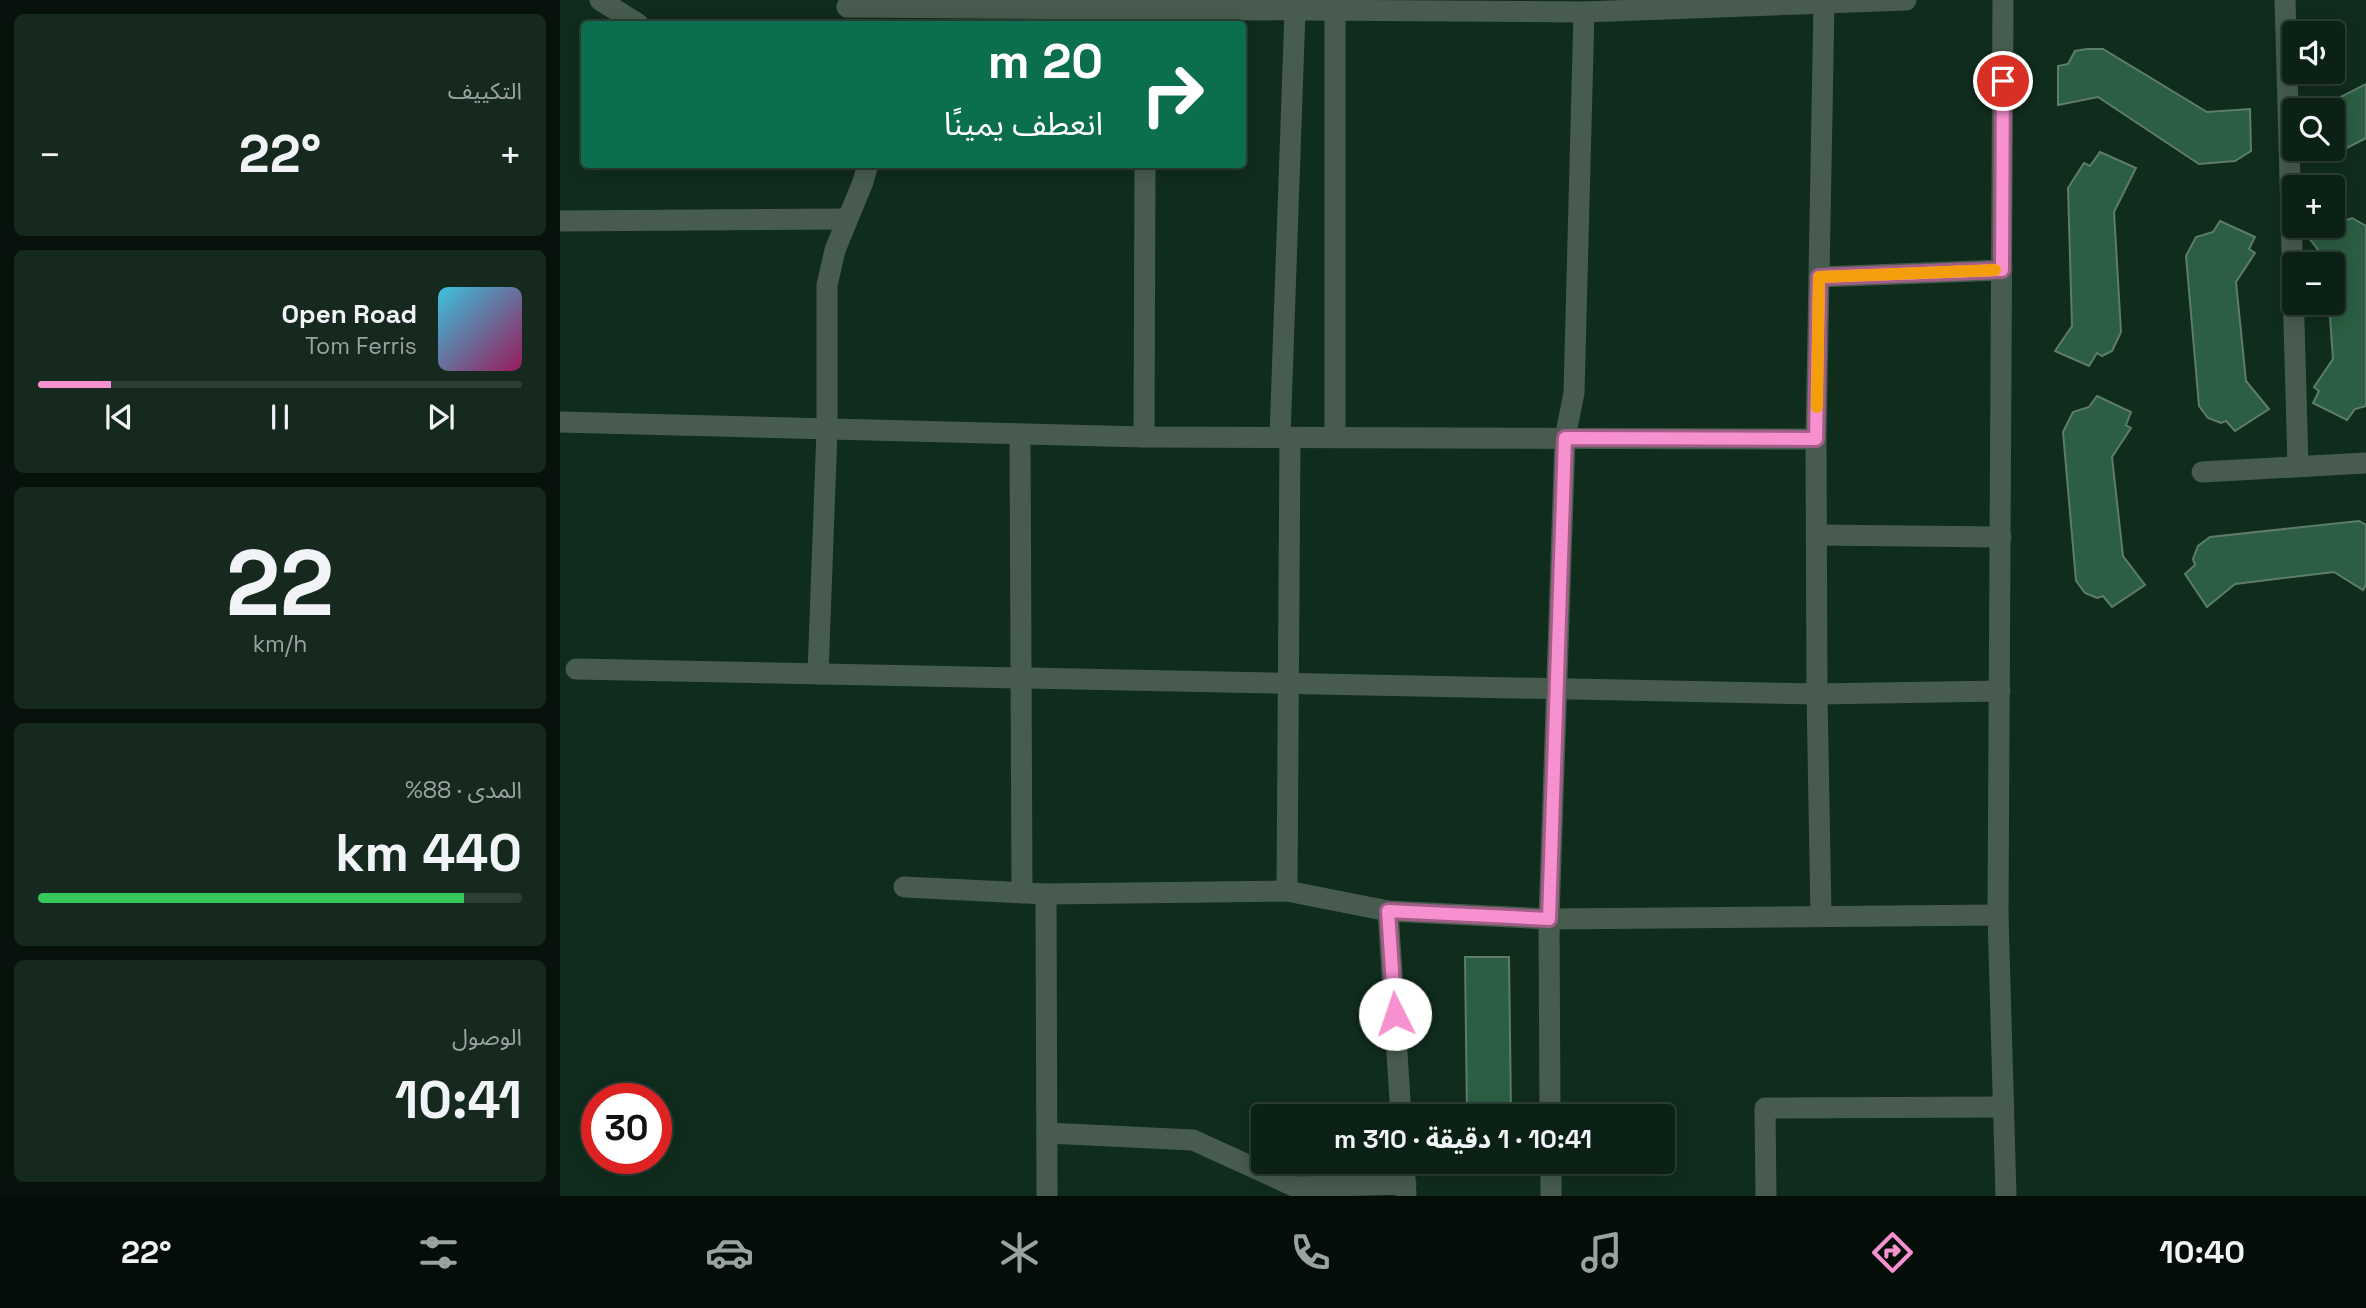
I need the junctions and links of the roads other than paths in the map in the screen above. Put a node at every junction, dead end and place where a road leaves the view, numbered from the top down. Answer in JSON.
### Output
{"nodes":[{"id":1,"x":600,"y":0,"type":"edge"},
{"id":2,"x":1906,"y":0,"type":"edge"},
{"id":3,"x":2003,"y":0,"type":"edge"},
{"id":4,"x":2285,"y":0,"type":"edge"},
{"id":5,"x":1824,"y":3,"type":"junction"},
{"id":6,"x":849,"y":8,"type":"edge"},
{"id":7,"x":1335,"y":10,"type":"junction"},
{"id":8,"x":1295,"y":11,"type":"junction"},
{"id":9,"x":1584,"y":12,"type":"junction"},
{"id":10,"x":1146,"y":17,"type":"edge"},
{"id":11,"x":633,"y":21,"type":"edge"},
{"id":12,"x":866,"y":168,"type":"edge"},
{"id":13,"x":1145,"y":168,"type":"edge"},
{"id":14,"x":847,"y":219,"type":"junction"},
{"id":15,"x":560,"y":221,"type":"edge"},
{"id":16,"x":2002,"y":270,"type":"junction"},
{"id":17,"x":1819,"y":277,"type":"junction"},
{"id":18,"x":560,"y":422,"type":"edge"},
{"id":19,"x":827,"y":430,"type":"junction"},
{"id":20,"x":1020,"y":435,"type":"junction"},
{"id":21,"x":1144,"y":437,"type":"junction"},
{"id":22,"x":1285,"y":437,"type":"junction"},
{"id":23,"x":1335,"y":437,"type":"junction"},
{"id":24,"x":1565,"y":438,"type":"junction"},
{"id":25,"x":1816,"y":439,"type":"junction"},
{"id":26,"x":2366,"y":463,"type":"edge"},
{"id":27,"x":2298,"y":466,"type":"junction"},
{"id":28,"x":2202,"y":472,"type":"dead end"},
{"id":29,"x":1817,"y":535,"type":"junction"},
{"id":30,"x":2001,"y":537,"type":"junction"},
{"id":31,"x":576,"y":669,"type":"dead end"},
{"id":32,"x":818,"y":674,"type":"junction"},
{"id":33,"x":1021,"y":678,"type":"junction"},
{"id":34,"x":1289,"y":682,"type":"junction"},
{"id":35,"x":1556,"y":688,"type":"junction"},
{"id":36,"x":2000,"y":691,"type":"junction"},
{"id":37,"x":1817,"y":694,"type":"junction"},
{"id":38,"x":904,"y":887,"type":"dead end"},
{"id":39,"x":1287,"y":891,"type":"junction"},
{"id":40,"x":1022,"y":892,"type":"junction"},
{"id":41,"x":1046,"y":894,"type":"junction"},
{"id":42,"x":1388,"y":911,"type":"junction"},
{"id":43,"x":1998,"y":915,"type":"junction"},
{"id":44,"x":1821,"y":916,"type":"junction"},
{"id":45,"x":1549,"y":919,"type":"junction"},
{"id":46,"x":1400,"y":1104,"type":"edge"},
{"id":47,"x":1550,"y":1104,"type":"edge"},
{"id":48,"x":2004,"y":1107,"type":"junction"},
{"id":49,"x":1047,"y":1133,"type":"junction"},
{"id":50,"x":1551,"y":1174,"type":"edge"},
{"id":51,"x":1406,"y":1190,"type":"edge"},
{"id":52,"x":1047,"y":1196,"type":"edge"},
{"id":53,"x":1551,"y":1196,"type":"edge"},
{"id":54,"x":1766,"y":1196,"type":"edge"},
{"id":55,"x":2006,"y":1196,"type":"edge"}],
"edges":[{"from":1,"to":11,"type":"street"},
{"from":2,"to":5,"type":"street"},
{"from":3,"to":16,"type":"street"},
{"from":4,"to":27,"type":"street"},
{"from":5,"to":9,"type":"street"},
{"from":5,"to":17,"type":"street"},
{"from":6,"to":10,"type":"street"},
{"from":7,"to":8,"type":"street"},
{"from":7,"to":9,"type":"street"},
{"from":7,"to":23,"type":"street"},
{"from":8,"to":10,"type":"street"},
{"from":8,"to":22,"type":"street"},
{"from":9,"to":24,"type":"street"},
{"from":12,"to":14,"type":"street"},
{"from":13,"to":21,"type":"street"},
{"from":14,"to":15,"type":"street"},
{"from":14,"to":19,"type":"street"},
{"from":16,"to":17,"type":"street"},
{"from":16,"to":30,"type":"street"},
{"from":17,"to":25,"type":"street"},
{"from":18,"to":19,"type":"street"},
{"from":19,"to":20,"type":"street"},
{"from":19,"to":32,"type":"street"},
{"from":20,"to":21,"type":"street"},
{"from":20,"to":33,"type":"street"},
{"from":21,"to":22,"type":"street"},
{"from":22,"to":23,"type":"street"},
{"from":22,"to":34,"type":"street"},
{"from":23,"to":24,"type":"street"},
{"from":24,"to":25,"type":"street"},
{"from":24,"to":35,"type":"street"},
{"from":25,"to":29,"type":"street"},
{"from":26,"to":27,"type":"street"},
{"from":27,"to":28,"type":"street"},
{"from":29,"to":30,"type":"street"},
{"from":29,"to":37,"type":"street"},
{"from":30,"to":36,"type":"street"},
{"from":31,"to":32,"type":"street"},
{"from":32,"to":33,"type":"street"},
{"from":33,"to":34,"type":"street"},
{"from":33,"to":40,"type":"street"},
{"from":34,"to":35,"type":"street"},
{"from":34,"to":39,"type":"street"},
{"from":35,"to":37,"type":"street"},
{"from":35,"to":45,"type":"street"},
{"from":36,"to":37,"type":"street"},
{"from":36,"to":43,"type":"street"},
{"from":37,"to":44,"type":"street"},
{"from":38,"to":40,"type":"street"},
{"from":39,"to":41,"type":"street"},
{"from":39,"to":42,"type":"street"},
{"from":40,"to":41,"type":"street"},
{"from":41,"to":49,"type":"street"},
{"from":42,"to":45,"type":"street"},
{"from":42,"to":46,"type":"street"},
{"from":43,"to":44,"type":"street"},
{"from":43,"to":48,"type":"street"},
{"from":44,"to":45,"type":"street"},
{"from":45,"to":47,"type":"street"},
{"from":48,"to":54,"type":"street"},
{"from":48,"to":55,"type":"street"},
{"from":49,"to":51,"type":"street"},
{"from":49,"to":52,"type":"street"},
{"from":50,"to":53,"type":"street"}]}
